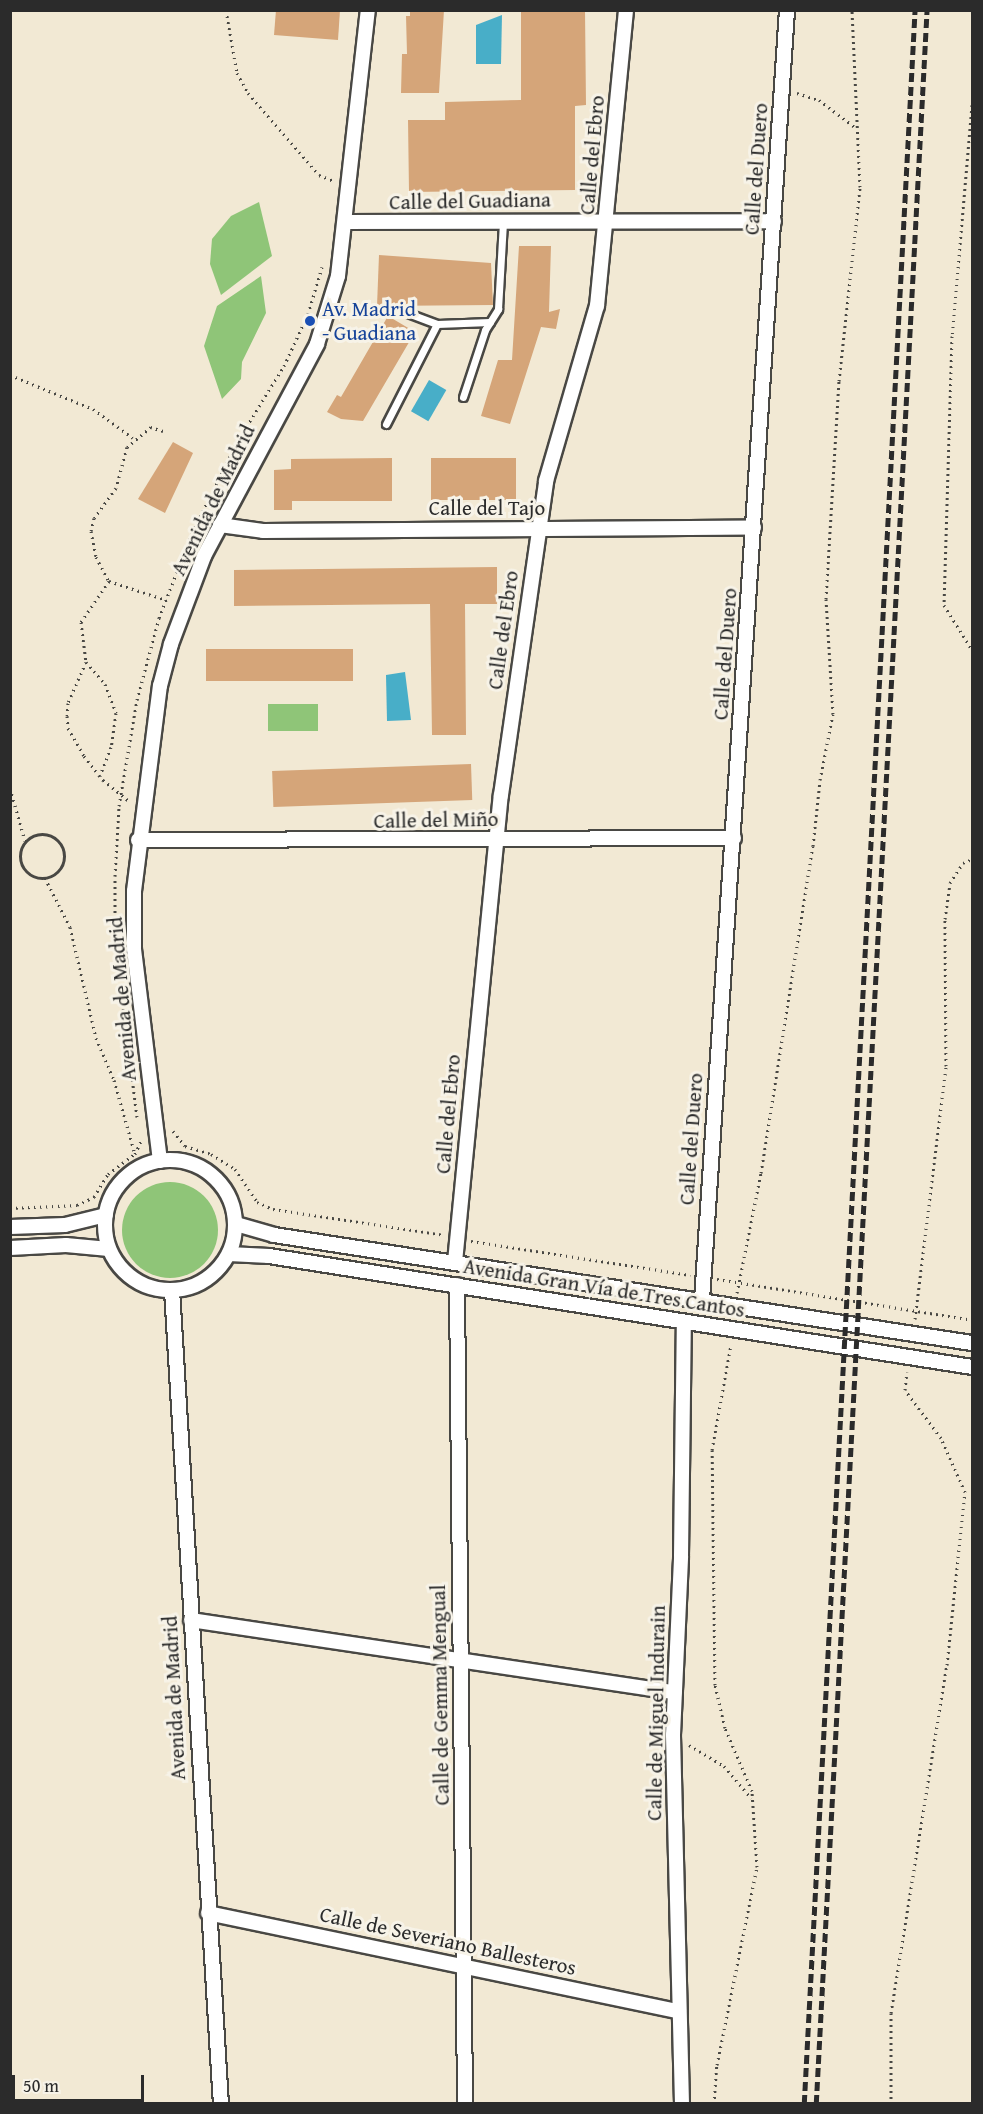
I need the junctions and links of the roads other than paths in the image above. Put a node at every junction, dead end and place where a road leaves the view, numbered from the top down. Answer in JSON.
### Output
{"nodes":[{"id":1,"x":368,"y":10,"type":"edge"},
{"id":2,"x":626,"y":10,"type":"edge"},
{"id":3,"x":787,"y":10,"type":"edge"},
{"id":4,"x":608,"y":220,"type":"junction"},
{"id":5,"x":774,"y":221,"type":"junction"},
{"id":6,"x":347,"y":222,"type":"junction"},
{"id":7,"x":503,"y":222,"type":"junction"},
{"id":8,"x":397,"y":309,"type":"dead end"},
{"id":9,"x":490,"y":322,"type":"junction"},
{"id":10,"x":437,"y":324,"type":"junction"},
{"id":11,"x":463,"y":397,"type":"dead end"},
{"id":12,"x":386,"y":424,"type":"dead end"},
{"id":13,"x":220,"y":525,"type":"junction"},
{"id":14,"x":538,"y":528,"type":"junction"},
{"id":15,"x":754,"y":528,"type":"junction"},
{"id":16,"x":734,"y":838,"type":"junction"},
{"id":17,"x":138,"y":840,"type":"junction"},
{"id":18,"x":495,"y":840,"type":"junction"},
{"id":19,"x":160,"y":1161,"type":"junction"},
{"id":20,"x":106,"y":1215,"type":"junction"},
{"id":21,"x":236,"y":1224,"type":"junction"},
{"id":22,"x":10,"y":1227,"type":"edge"},
{"id":23,"x":10,"y":1248,"type":"edge"},
{"id":24,"x":109,"y":1249,"type":"junction"},
{"id":25,"x":229,"y":1254,"type":"junction"},
{"id":26,"x":455,"y":1262,"type":"junction"},
{"id":27,"x":457,"y":1285,"type":"junction"},
{"id":28,"x":171,"y":1290,"type":"junction"},
{"id":29,"x":702,"y":1300,"type":"junction"},
{"id":30,"x":684,"y":1324,"type":"junction"},
{"id":31,"x":972,"y":1343,"type":"edge"},
{"id":32,"x":972,"y":1367,"type":"edge"},
{"id":33,"x":191,"y":1620,"type":"junction"},
{"id":34,"x":461,"y":1659,"type":"junction"},
{"id":35,"x":675,"y":1692,"type":"junction"},
{"id":36,"x":208,"y":1913,"type":"junction"},
{"id":37,"x":464,"y":1966,"type":"junction"},
{"id":38,"x":679,"y":2011,"type":"junction"},
{"id":39,"x":221,"y":2103,"type":"edge"},
{"id":40,"x":465,"y":2103,"type":"edge"},
{"id":41,"x":682,"y":2103,"type":"edge"}],
"edges":[{"from":1,"to":6,"type":"street","name":"Avenida de Madrid"},
{"from":2,"to":4,"type":"street","name":"Calle del Ebro"},
{"from":3,"to":5,"type":"street","name":"Calle del Duero"},
{"from":4,"to":5,"type":"street","name":"Calle del Guadiana"},
{"from":4,"to":7,"type":"street","name":"Calle del Guadiana"},
{"from":4,"to":14,"type":"street","name":"Calle del Ebro"},
{"from":5,"to":15,"type":"street","name":"Calle del Duero"},
{"from":6,"to":7,"type":"street","name":"Calle del Guadiana"},
{"from":6,"to":13,"type":"street","name":"Avenida de Madrid"},
{"from":7,"to":9,"type":"lane"},
{"from":8,"to":10,"type":"lane"},
{"from":9,"to":10,"type":"lane"},
{"from":9,"to":11,"type":"lane"},
{"from":10,"to":12,"type":"lane"},
{"from":13,"to":14,"type":"street","name":"Calle del Tajo"},
{"from":13,"to":17,"type":"street","name":"Avenida de Madrid"},
{"from":14,"to":15,"type":"street","name":"Calle del Tajo"},
{"from":14,"to":18,"type":"street","name":"Calle del Ebro"},
{"from":15,"to":16,"type":"street","name":"Calle del Duero"},
{"from":16,"to":18,"type":"street","name":"Calle del Miño"},
{"from":16,"to":29,"type":"street","name":"Calle del Duero"},
{"from":17,"to":18,"type":"street","name":"Calle del Miño"},
{"from":17,"to":19,"type":"street","name":"Avenida de Madrid"},
{"from":18,"to":26,"type":"street","name":"Calle del Ebro"},
{"from":19,"to":20,"type":"street"},
{"from":19,"to":21,"type":"street"},
{"from":20,"to":22,"type":"street"},
{"from":20,"to":24,"type":"street"},
{"from":21,"to":25,"type":"street"},
{"from":21,"to":26,"type":"street","name":"Avenida Gran Vía de Tres Cantos"},
{"from":23,"to":24,"type":"street"},
{"from":24,"to":28,"type":"street"},
{"from":25,"to":27,"type":"street","name":"Avenida Gran Vía de Tres Cantos"},
{"from":25,"to":28,"type":"street"},
{"from":26,"to":29,"type":"street","name":"Avenida Gran Vía de Tres Cantos"},
{"from":27,"to":30,"type":"street","name":"Avenida Gran Vía de Tres Cantos"},
{"from":27,"to":34,"type":"street","name":"Calle de Gemma Mengual"},
{"from":28,"to":33,"type":"street","name":"Avenida de Madrid"},
{"from":29,"to":31,"type":"street","name":"Avenida Gran Vía de Tres Cantos"},
{"from":30,"to":32,"type":"street","name":"Avenida Gran Vía de Tres Cantos"},
{"from":30,"to":35,"type":"street","name":"Calle de Miguel Indurain"},
{"from":33,"to":34,"type":"street"},
{"from":33,"to":36,"type":"street","name":"Avenida de Madrid"},
{"from":34,"to":35,"type":"street"},
{"from":34,"to":37,"type":"street","name":"Calle de Gemma Mengual"},
{"from":35,"to":38,"type":"street","name":"Calle de Miguel Indurain"},
{"from":36,"to":37,"type":"street","name":"Calle de Severiano Ballesteros"},
{"from":36,"to":39,"type":"street","name":"Avenida de Madrid"},
{"from":37,"to":38,"type":"street","name":"Calle de Severiano Ballesteros"},
{"from":37,"to":40,"type":"street","name":"Calle de Gemma Mengual"},
{"from":38,"to":41,"type":"street","name":"Calle de Miguel Indurain"}]}
